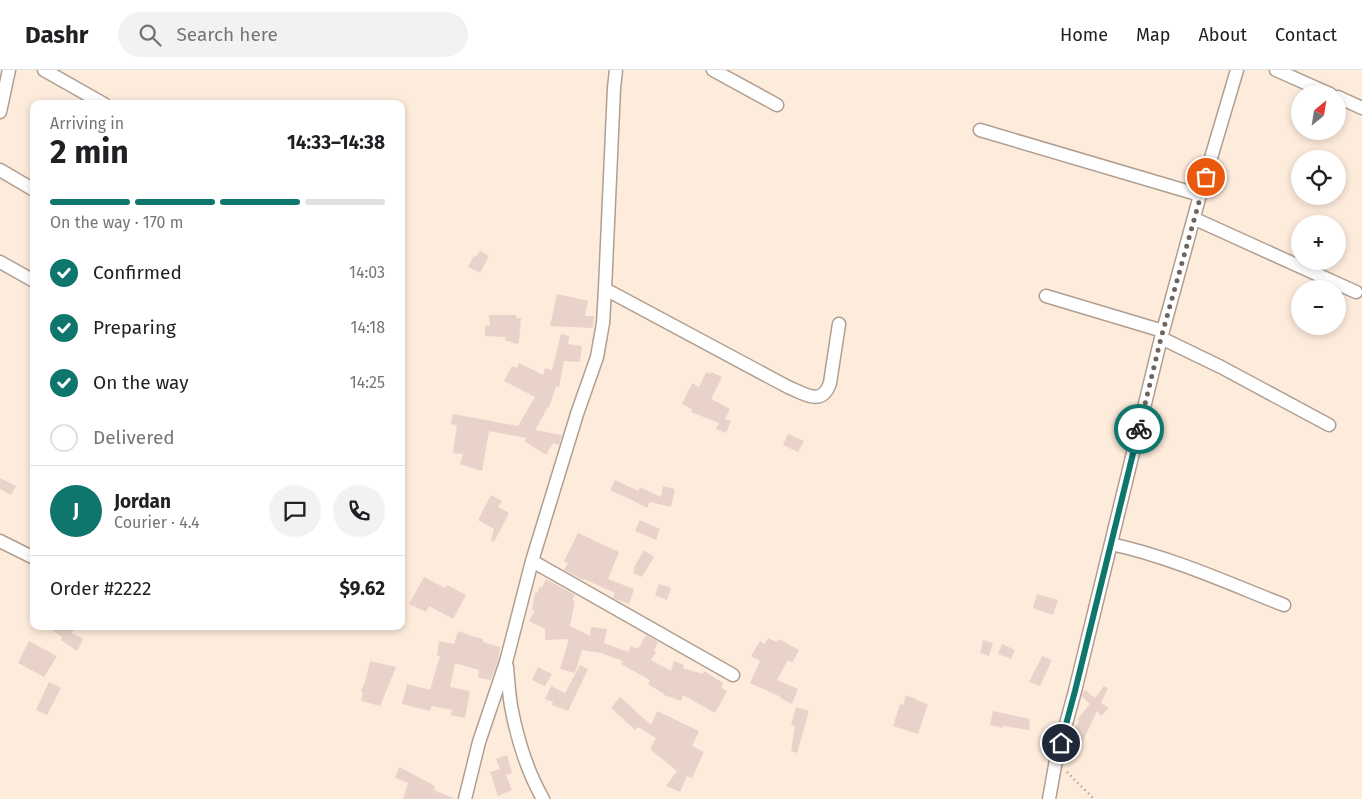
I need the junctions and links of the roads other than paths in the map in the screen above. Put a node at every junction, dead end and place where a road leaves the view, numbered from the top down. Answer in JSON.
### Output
{"nodes":[{"id":1,"x":9,"y":70,"type":"edge"},
{"id":2,"x":44,"y":70,"type":"edge"},
{"id":3,"x":616,"y":70,"type":"edge"},
{"id":4,"x":713,"y":70,"type":"edge"},
{"id":5,"x":1237,"y":70,"type":"edge"},
{"id":6,"x":1276,"y":70,"type":"edge"},
{"id":7,"x":1310,"y":85,"type":"edge"},
{"id":8,"x":97,"y":100,"type":"edge"},
{"id":9,"x":1346,"y":101,"type":"edge"},
{"id":10,"x":777,"y":105,"type":"dead end"},
{"id":11,"x":1362,"y":108,"type":"edge"},
{"id":12,"x":0,"y":112,"type":"edge"},
{"id":13,"x":980,"y":130,"type":"dead end"},
{"id":14,"x":0,"y":170,"type":"edge"},
{"id":15,"x":30,"y":188,"type":"edge"},
{"id":16,"x":1200,"y":195,"type":"junction"},
{"id":17,"x":1195,"y":218,"type":"junction"},
{"id":18,"x":0,"y":262,"type":"edge"},
{"id":19,"x":30,"y":279,"type":"edge"},
{"id":20,"x":606,"y":289,"type":"junction"},
{"id":21,"x":1356,"y":292,"type":"dead end"},
{"id":22,"x":1046,"y":296,"type":"dead end"},
{"id":23,"x":839,"y":324,"type":"dead end"},
{"id":24,"x":1162,"y":334,"type":"junction"},
{"id":25,"x":1329,"y":424,"type":"dead end"},
{"id":26,"x":0,"y":541,"type":"edge"},
{"id":27,"x":1111,"y":544,"type":"junction"},
{"id":28,"x":30,"y":556,"type":"edge"},
{"id":29,"x":532,"y":561,"type":"junction"},
{"id":30,"x":1284,"y":605,"type":"dead end"},
{"id":31,"x":506,"y":662,"type":"junction"},
{"id":32,"x":733,"y":675,"type":"dead end"},
{"id":33,"x":465,"y":799,"type":"edge"},
{"id":34,"x":543,"y":799,"type":"edge"},
{"id":35,"x":1050,"y":799,"type":"edge"}],
"edges":[{"from":1,"to":12,"type":"street"},
{"from":2,"to":8,"type":"street"},
{"from":3,"to":20,"type":"street"},
{"from":4,"to":10,"type":"street"},
{"from":5,"to":16,"type":"street"},
{"from":6,"to":7,"type":"street"},
{"from":9,"to":11,"type":"street"},
{"from":13,"to":16,"type":"street"},
{"from":14,"to":15,"type":"street"},
{"from":16,"to":17,"type":"street"},
{"from":17,"to":21,"type":"street"},
{"from":17,"to":24,"type":"street"},
{"from":18,"to":19,"type":"street"},
{"from":20,"to":23,"type":"street"},
{"from":20,"to":29,"type":"street"},
{"from":22,"to":24,"type":"street"},
{"from":24,"to":25,"type":"street"},
{"from":24,"to":27,"type":"street"},
{"from":26,"to":28,"type":"street"},
{"from":27,"to":30,"type":"street"},
{"from":27,"to":35,"type":"street"},
{"from":29,"to":31,"type":"street"},
{"from":29,"to":32,"type":"street"},
{"from":31,"to":33,"type":"street"},
{"from":31,"to":34,"type":"street"}]}
